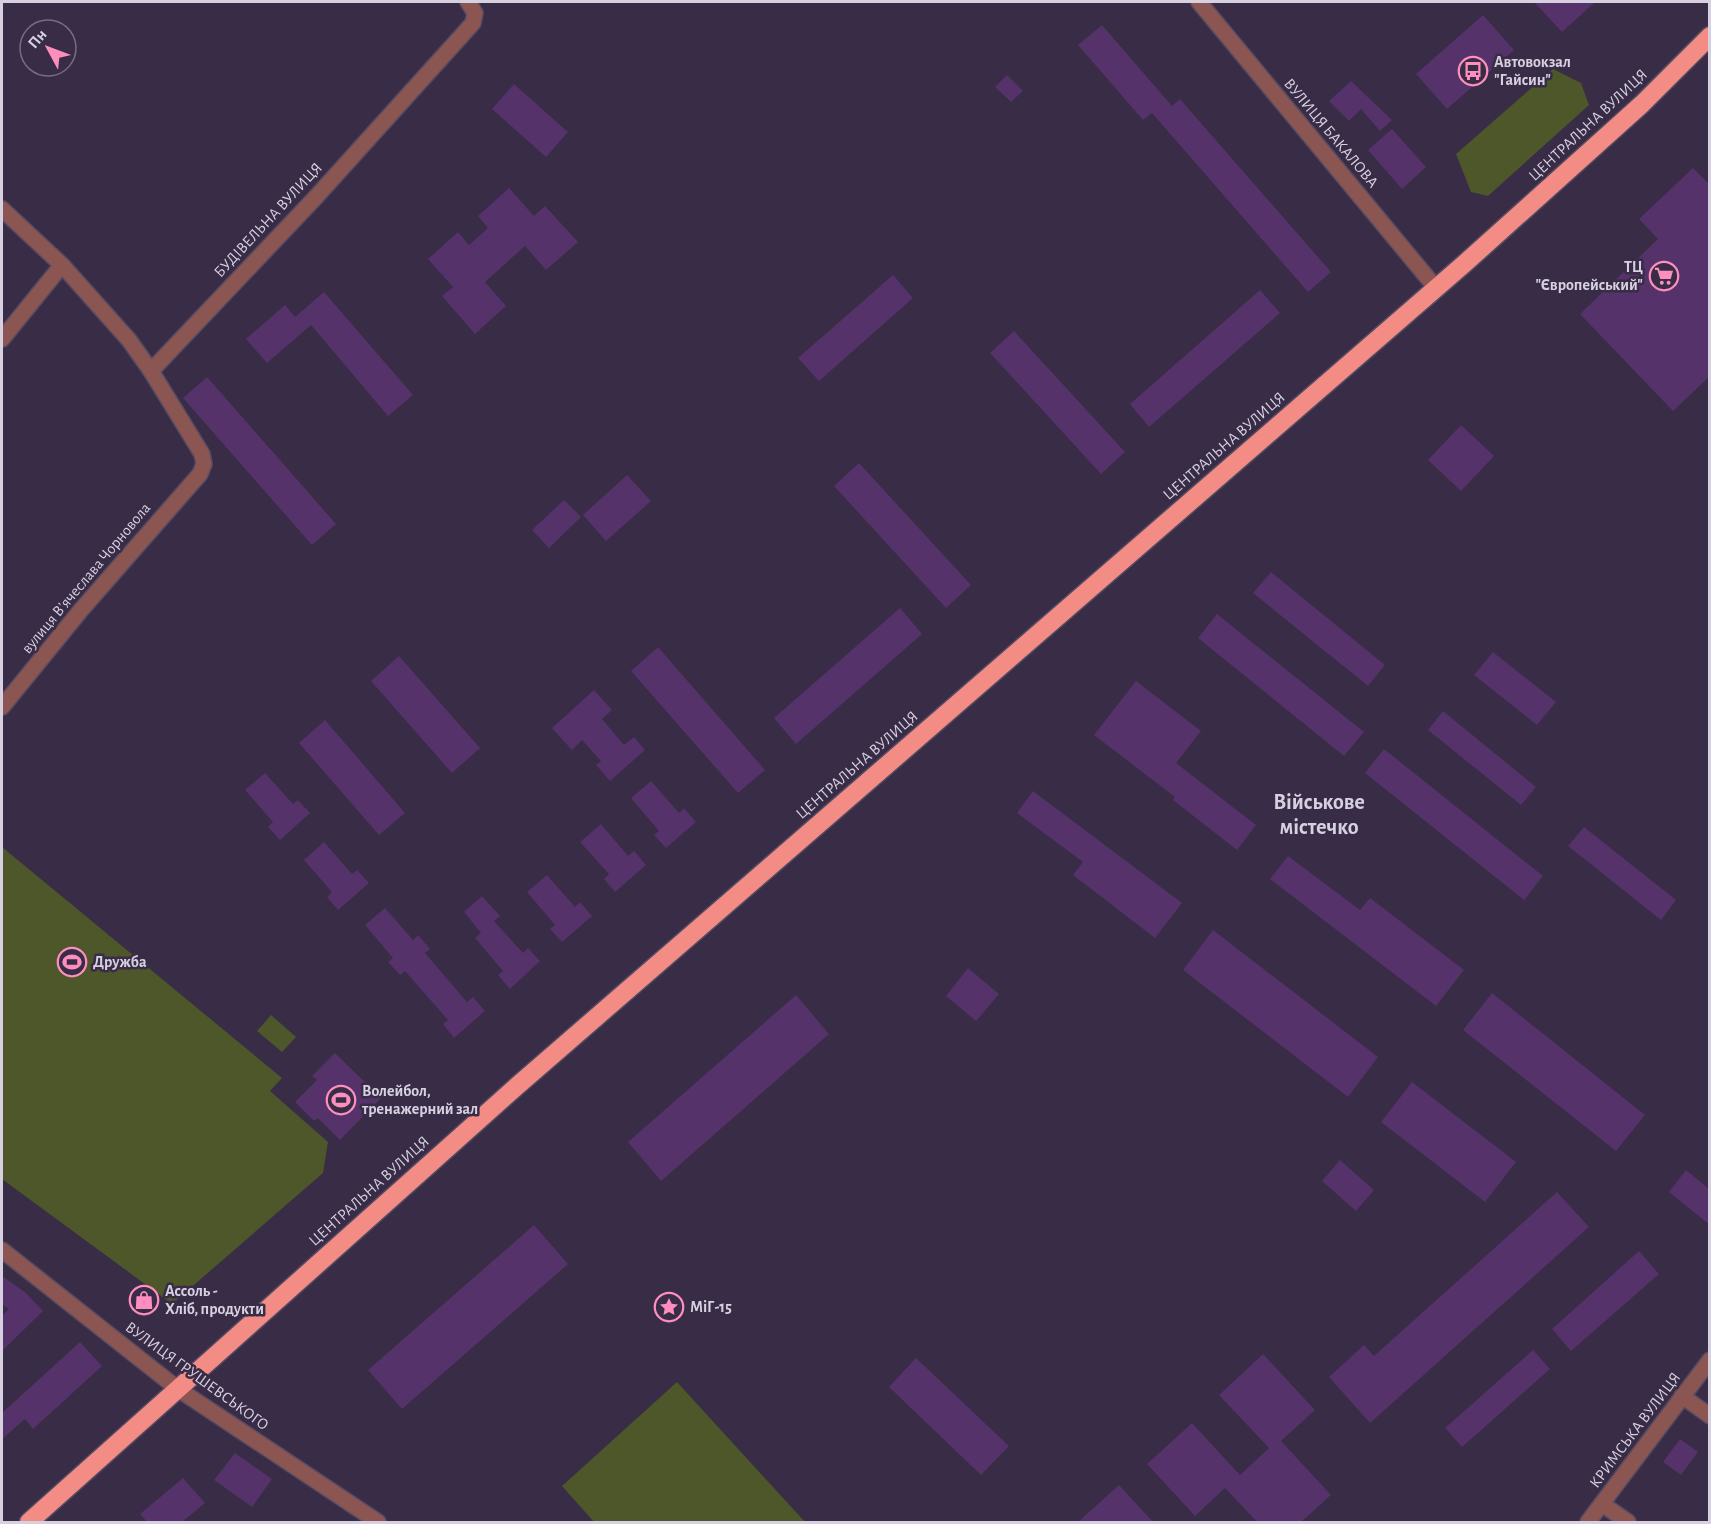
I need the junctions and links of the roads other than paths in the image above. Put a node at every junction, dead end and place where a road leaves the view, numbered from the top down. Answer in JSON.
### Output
{"nodes":[{"id":1,"x":468,"y":2,"type":"edge"},
{"id":2,"x":1199,"y":2,"type":"edge"},
{"id":3,"x":1710,"y":36,"type":"edge"},
{"id":4,"x":2,"y":208,"type":"edge"},
{"id":5,"x":62,"y":265,"type":"junction"},
{"id":6,"x":1436,"y":288,"type":"junction"},
{"id":7,"x":2,"y":339,"type":"edge"},
{"id":8,"x":151,"y":371,"type":"junction"},
{"id":9,"x":2,"y":707,"type":"edge"},
{"id":10,"x":2,"y":1250,"type":"edge"},
{"id":11,"x":1710,"y":1360,"type":"edge"},
{"id":12,"x":178,"y":1389,"type":"junction"},
{"id":13,"x":1682,"y":1396,"type":"junction"},
{"id":14,"x":1710,"y":1416,"type":"edge"},
{"id":15,"x":1602,"y":1504,"type":"junction"},
{"id":16,"x":29,"y":1522,"type":"edge"},
{"id":17,"x":378,"y":1522,"type":"edge"},
{"id":18,"x":1588,"y":1522,"type":"edge"},
{"id":19,"x":1628,"y":1522,"type":"edge"}],
"edges":[{"from":1,"to":8,"type":"street","name":"БУДІВЕЛЬНА ВУЛИЦЯ"},
{"from":2,"to":6,"type":"street","name":"ВУЛИЦЯ БАКАЛОВА"},
{"from":3,"to":6,"type":"highway","name":"ЦЕНТРАЛЬНА ВУЛИЦЯ"},
{"from":4,"to":5,"type":"street"},
{"from":5,"to":7,"type":"street"},
{"from":5,"to":8,"type":"street"},
{"from":6,"to":12,"type":"highway","name":"ЦЕНТРАЛЬНА ВУЛИЦЯ"},
{"from":8,"to":9,"type":"street","name":"вулиця Вʼячеслава Чорновола"},
{"from":10,"to":12,"type":"street","name":"ВУЛИЦЯ ГРУШЕВСЬКОГО"},
{"from":11,"to":13,"type":"street","name":"КРИМСЬКА ВУЛИЦЯ"},
{"from":12,"to":16,"type":"highway","name":"ЦЕНТРАЛЬНА ВУЛИЦЯ"},
{"from":12,"to":17,"type":"street","name":"ВУЛИЦЯ ГРУШЕВСЬКОГО"},
{"from":13,"to":14,"type":"street"},
{"from":13,"to":15,"type":"street","name":"КРИМСЬКА ВУЛИЦЯ"},
{"from":15,"to":18,"type":"street","name":"КРИМСЬКА ВУЛИЦЯ"},
{"from":15,"to":19,"type":"street"}]}
